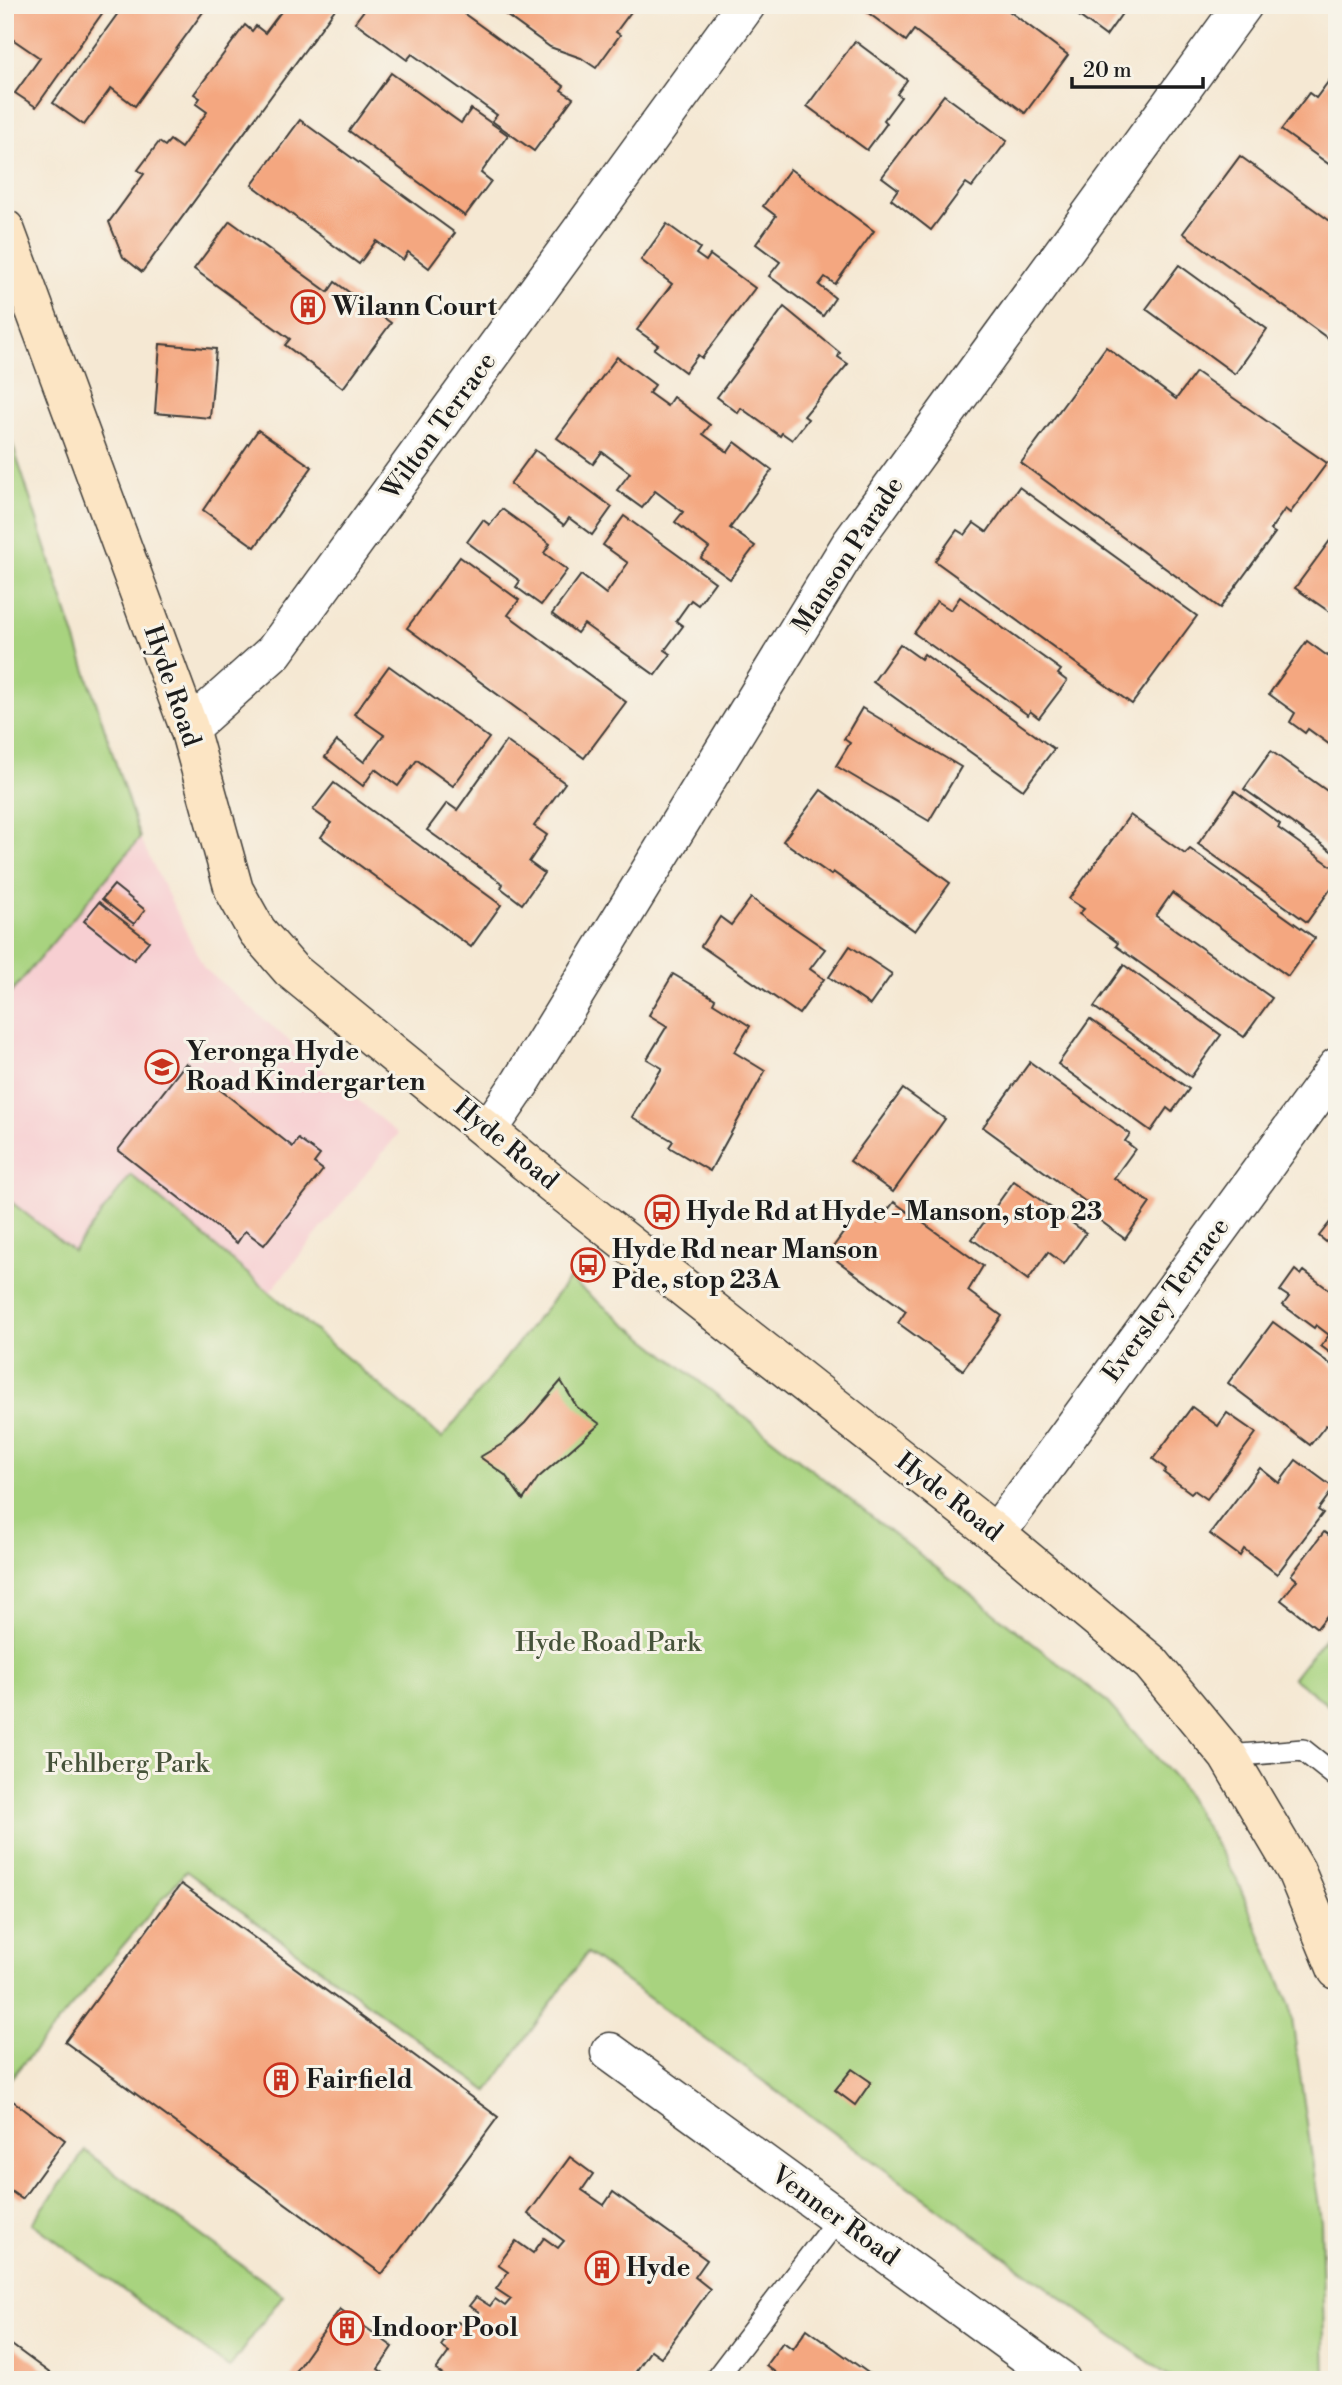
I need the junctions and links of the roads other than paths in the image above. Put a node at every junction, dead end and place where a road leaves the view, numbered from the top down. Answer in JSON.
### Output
{"nodes":[{"id":1,"x":746,"y":5,"type":"edge"},
{"id":2,"x":1243,"y":5,"type":"edge"},
{"id":3,"x":5,"y":229,"type":"edge"},
{"id":4,"x":189,"y":728,"type":"junction"},
{"id":5,"x":1337,"y":1067,"type":"edge"},
{"id":6,"x":489,"y":1129,"type":"junction"},
{"id":7,"x":996,"y":1534,"type":"junction"},
{"id":8,"x":1228,"y":1756,"type":"junction"},
{"id":9,"x":1337,"y":1777,"type":"edge"},
{"id":10,"x":1337,"y":1969,"type":"edge"},
{"id":11,"x":610,"y":2052,"type":"dead end"},
{"id":12,"x":838,"y":2218,"type":"junction"},
{"id":13,"x":715,"y":2380,"type":"edge"},
{"id":14,"x":1061,"y":2380,"type":"edge"}],
"edges":[{"from":1,"to":4,"type":"street","name":"Wilton Terrace"},
{"from":2,"to":6,"type":"street","name":"Manson Parade"},
{"from":3,"to":4,"type":"street","name":"Hyde Road"},
{"from":4,"to":6,"type":"street","name":"Hyde Road"},
{"from":5,"to":7,"type":"street","name":"Eversley Terrace"},
{"from":6,"to":7,"type":"street","name":"Hyde Road"},
{"from":7,"to":8,"type":"street","name":"Hyde Road"},
{"from":8,"to":9,"type":"lane"},
{"from":8,"to":10,"type":"street","name":"Hyde Road"},
{"from":11,"to":12,"type":"street","name":"Venner Road"},
{"from":12,"to":13,"type":"lane"},
{"from":12,"to":14,"type":"street","name":"Venner Road"}]}
